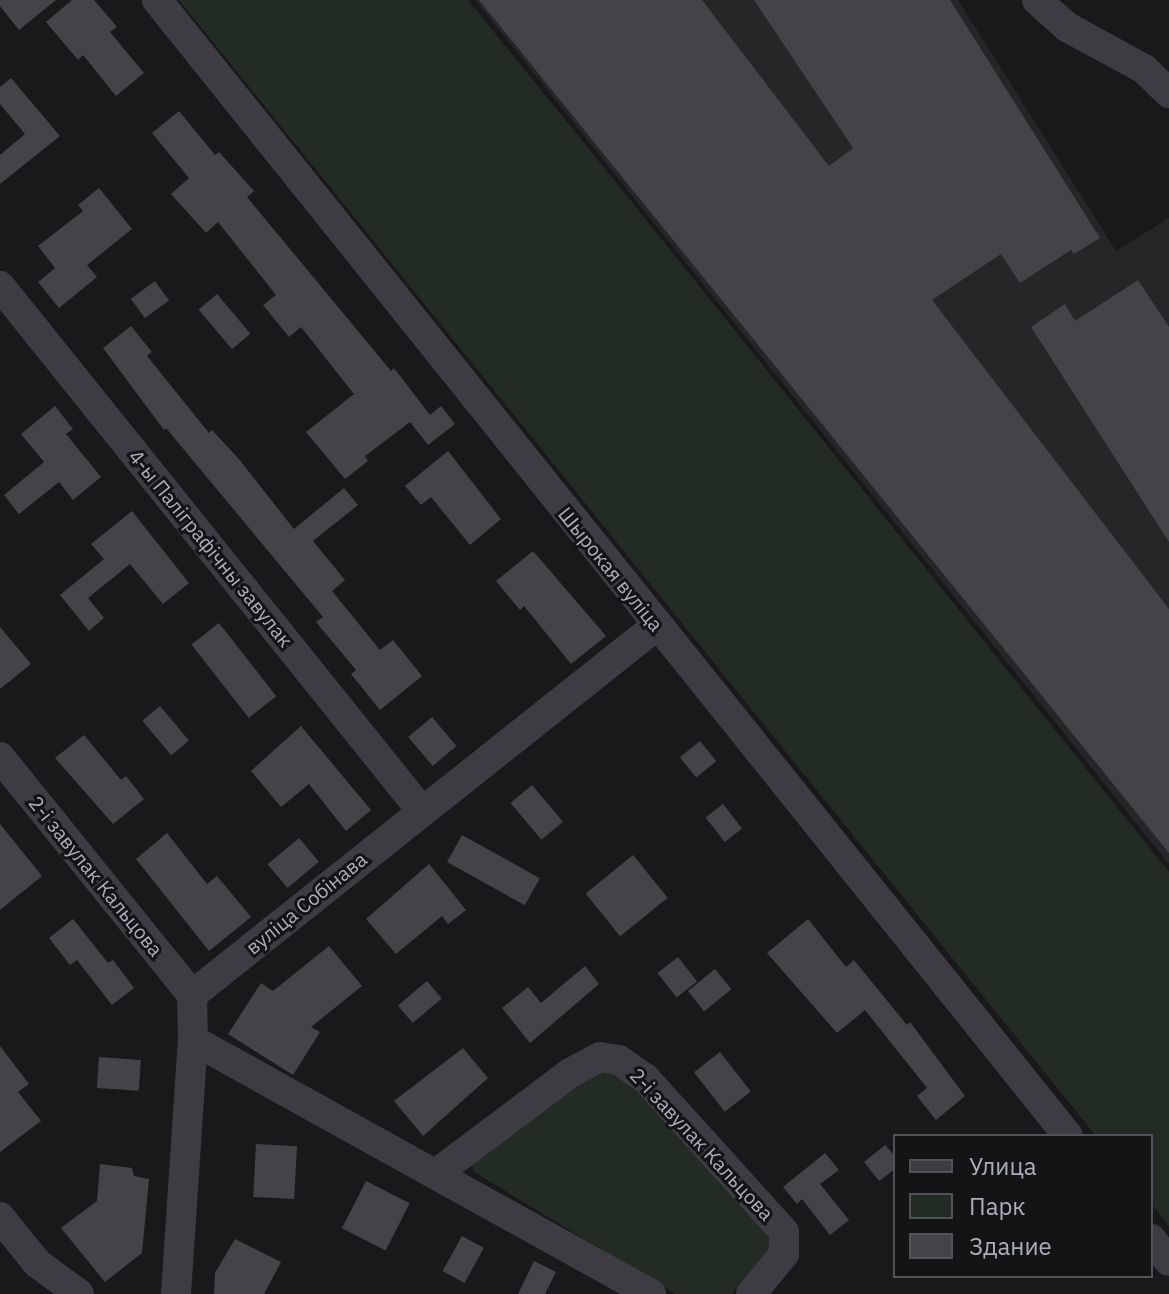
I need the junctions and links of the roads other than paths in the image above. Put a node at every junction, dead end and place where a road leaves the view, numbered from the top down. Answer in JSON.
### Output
{"nodes":[{"id":1,"x":157,"y":0,"type":"edge"},
{"id":2,"x":1037,"y":0,"type":"edge"},
{"id":3,"x":1169,"y":93,"type":"edge"},
{"id":4,"x":0,"y":286,"type":"edge"},
{"id":5,"x":656,"y":626,"type":"junction"},
{"id":6,"x":0,"y":757,"type":"edge"},
{"id":7,"x":421,"y":810,"type":"junction"},
{"id":8,"x":192,"y":995,"type":"junction"},
{"id":9,"x":193,"y":1040,"type":"junction"},
{"id":10,"x":1066,"y":1134,"type":"edge"},
{"id":11,"x":437,"y":1173,"type":"junction"},
{"id":12,"x":0,"y":1217,"type":"edge"},
{"id":13,"x":1153,"y":1241,"type":"edge"},
{"id":14,"x":1169,"y":1261,"type":"edge"},
{"id":15,"x":79,"y":1294,"type":"edge"},
{"id":16,"x":176,"y":1294,"type":"edge"},
{"id":17,"x":651,"y":1294,"type":"edge"},
{"id":18,"x":751,"y":1294,"type":"edge"}],
"edges":[{"from":1,"to":5,"type":"street","name":"Шырокая вуліца"},
{"from":2,"to":3,"type":"street"},
{"from":4,"to":7,"type":"street","name":"4-ы Паліграфічны завулак"},
{"from":5,"to":7,"type":"street","name":"вуліца Собінава"},
{"from":5,"to":10,"type":"street","name":"Шырокая вуліца"},
{"from":6,"to":8,"type":"street","name":"2-і завулак Кальцова"},
{"from":7,"to":8,"type":"street","name":"вуліца Собінава"},
{"from":8,"to":9,"type":"street"},
{"from":9,"to":11,"type":"street"},
{"from":9,"to":16,"type":"street"},
{"from":11,"to":17,"type":"street"},
{"from":11,"to":18,"type":"street","name":"2-і завулак Кальцова"},
{"from":12,"to":15,"type":"street"},
{"from":13,"to":14,"type":"street"}]}
